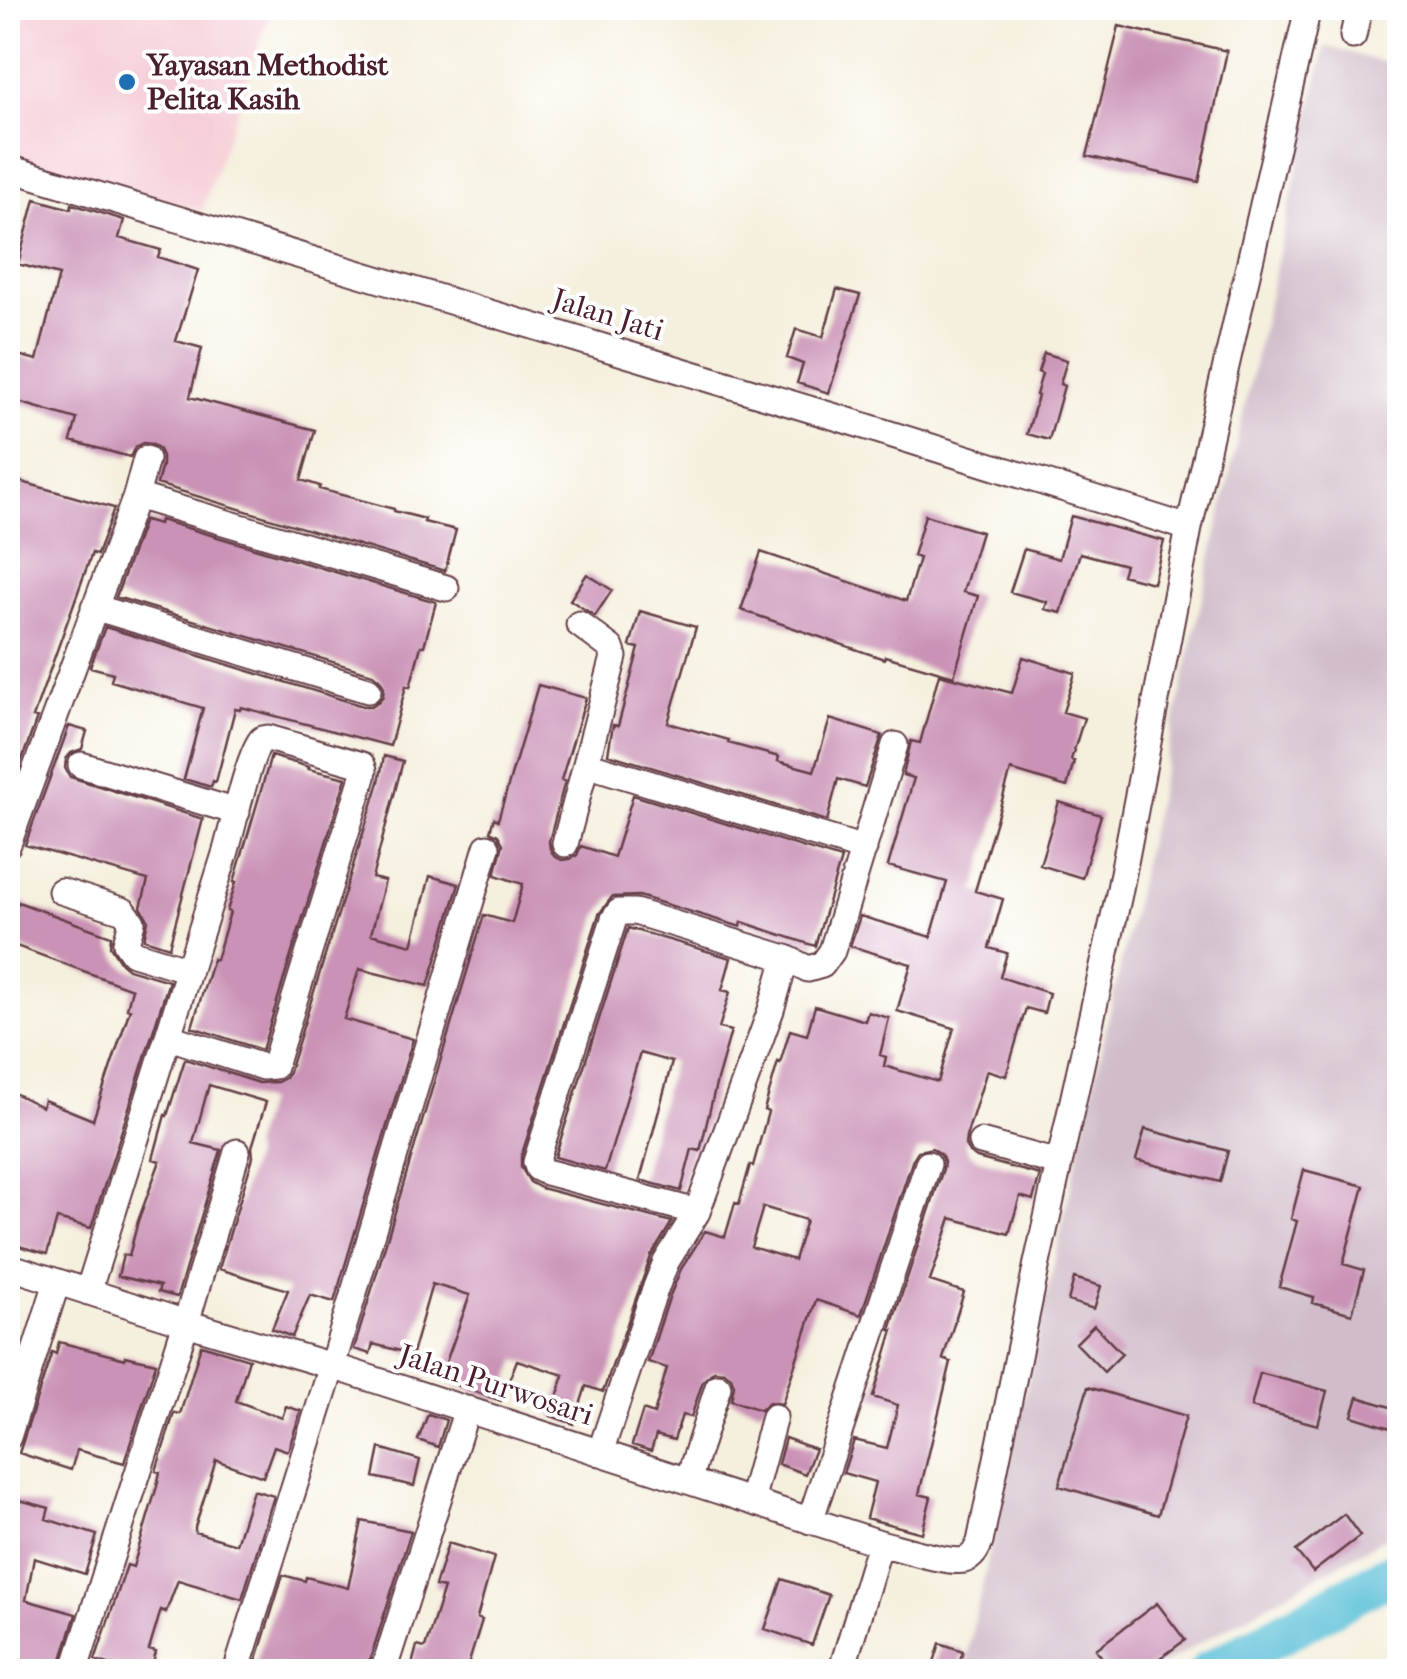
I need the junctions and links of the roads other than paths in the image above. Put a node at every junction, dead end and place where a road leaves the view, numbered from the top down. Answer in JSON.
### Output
{"nodes":[{"id":1,"x":1308,"y":8,"type":"edge"},
{"id":2,"x":1358,"y":8,"type":"edge"},
{"id":3,"x":1353,"y":36,"type":"dead end"},
{"id":4,"x":8,"y":168,"type":"edge"},
{"id":5,"x":146,"y":459,"type":"dead end"},
{"id":6,"x":136,"y":496,"type":"junction"},
{"id":7,"x":1188,"y":528,"type":"junction"},
{"id":8,"x":446,"y":588,"type":"dead end"},
{"id":9,"x":94,"y":608,"type":"junction"},
{"id":10,"x":579,"y":624,"type":"dead end"},
{"id":11,"x":368,"y":690,"type":"dead end"},
{"id":12,"x":895,"y":745,"type":"dead end"},
{"id":13,"x":586,"y":764,"type":"junction"},
{"id":14,"x":81,"y":765,"type":"dead end"},
{"id":15,"x":237,"y":812,"type":"junction"},
{"id":16,"x":8,"y":844,"type":"edge"},
{"id":17,"x":565,"y":844,"type":"dead end"},
{"id":18,"x":487,"y":847,"type":"dead end"},
{"id":19,"x":864,"y":848,"type":"junction"},
{"id":20,"x":61,"y":891,"type":"dead end"},
{"id":21,"x":786,"y":958,"type":"junction"},
{"id":22,"x":189,"y":970,"type":"junction"},
{"id":23,"x":169,"y":1037,"type":"junction"},
{"id":24,"x":981,"y":1142,"type":"dead end"},
{"id":25,"x":237,"y":1152,"type":"dead end"},
{"id":26,"x":1058,"y":1163,"type":"junction"},
{"id":27,"x":928,"y":1164,"type":"dead end"},
{"id":28,"x":696,"y":1212,"type":"junction"},
{"id":29,"x":8,"y":1266,"type":"edge"},
{"id":30,"x":56,"y":1282,"type":"junction"},
{"id":31,"x":88,"y":1292,"type":"junction"},
{"id":32,"x":186,"y":1324,"type":"junction"},
{"id":33,"x":332,"y":1366,"type":"junction"},
{"id":34,"x":718,"y":1387,"type":"dead end"},
{"id":35,"x":467,"y":1409,"type":"junction"},
{"id":36,"x":774,"y":1417,"type":"dead end"},
{"id":37,"x":8,"y":1437,"type":"edge"},
{"id":38,"x":600,"y":1452,"type":"junction"},
{"id":39,"x":688,"y":1481,"type":"junction"},
{"id":40,"x":751,"y":1501,"type":"junction"},
{"id":41,"x":810,"y":1521,"type":"junction"},
{"id":42,"x":880,"y":1543,"type":"junction"},
{"id":43,"x":74,"y":1672,"type":"edge"},
{"id":44,"x":236,"y":1672,"type":"edge"},
{"id":45,"x":383,"y":1672,"type":"edge"},
{"id":46,"x":840,"y":1672,"type":"edge"}],
"edges":[{"from":1,"to":7,"type":"street"},
{"from":2,"to":3,"type":"street"},
{"from":4,"to":7,"type":"street","name":"Jalan Jati"},
{"from":5,"to":6,"type":"street"},
{"from":6,"to":8,"type":"street"},
{"from":6,"to":9,"type":"street"},
{"from":7,"to":26,"type":"street"},
{"from":9,"to":11,"type":"street"},
{"from":9,"to":16,"type":"street"},
{"from":10,"to":13,"type":"street"},
{"from":12,"to":19,"type":"street"},
{"from":13,"to":17,"type":"street"},
{"from":13,"to":19,"type":"street"},
{"from":14,"to":15,"type":"street"},
{"from":15,"to":22,"type":"street"},
{"from":15,"to":23,"type":"street"},
{"from":18,"to":33,"type":"street"},
{"from":19,"to":21,"type":"street"},
{"from":20,"to":22,"type":"street"},
{"from":21,"to":28,"type":"street"},
{"from":21,"to":28,"type":"street"},
{"from":22,"to":23,"type":"street"},
{"from":23,"to":31,"type":"street"},
{"from":24,"to":26,"type":"street"},
{"from":25,"to":32,"type":"street"},
{"from":26,"to":42,"type":"street","name":"Jalan Purwosari"},
{"from":27,"to":41,"type":"street"},
{"from":28,"to":38,"type":"street"},
{"from":29,"to":30,"type":"street","name":"Jalan Purwosari"},
{"from":30,"to":31,"type":"street","name":"Jalan Purwosari"},
{"from":30,"to":37,"type":"street"},
{"from":31,"to":32,"type":"street","name":"Jalan Purwosari"},
{"from":32,"to":33,"type":"street","name":"Jalan Purwosari"},
{"from":32,"to":43,"type":"street"},
{"from":33,"to":35,"type":"street","name":"Jalan Purwosari"},
{"from":33,"to":44,"type":"street"},
{"from":34,"to":39,"type":"street"},
{"from":35,"to":38,"type":"street","name":"Jalan Purwosari"},
{"from":35,"to":45,"type":"street"},
{"from":36,"to":40,"type":"street"},
{"from":38,"to":39,"type":"street","name":"Jalan Purwosari"},
{"from":39,"to":40,"type":"street","name":"Jalan Purwosari"},
{"from":40,"to":41,"type":"street","name":"Jalan Purwosari"},
{"from":41,"to":42,"type":"street","name":"Jalan Purwosari"},
{"from":42,"to":46,"type":"street"}]}
